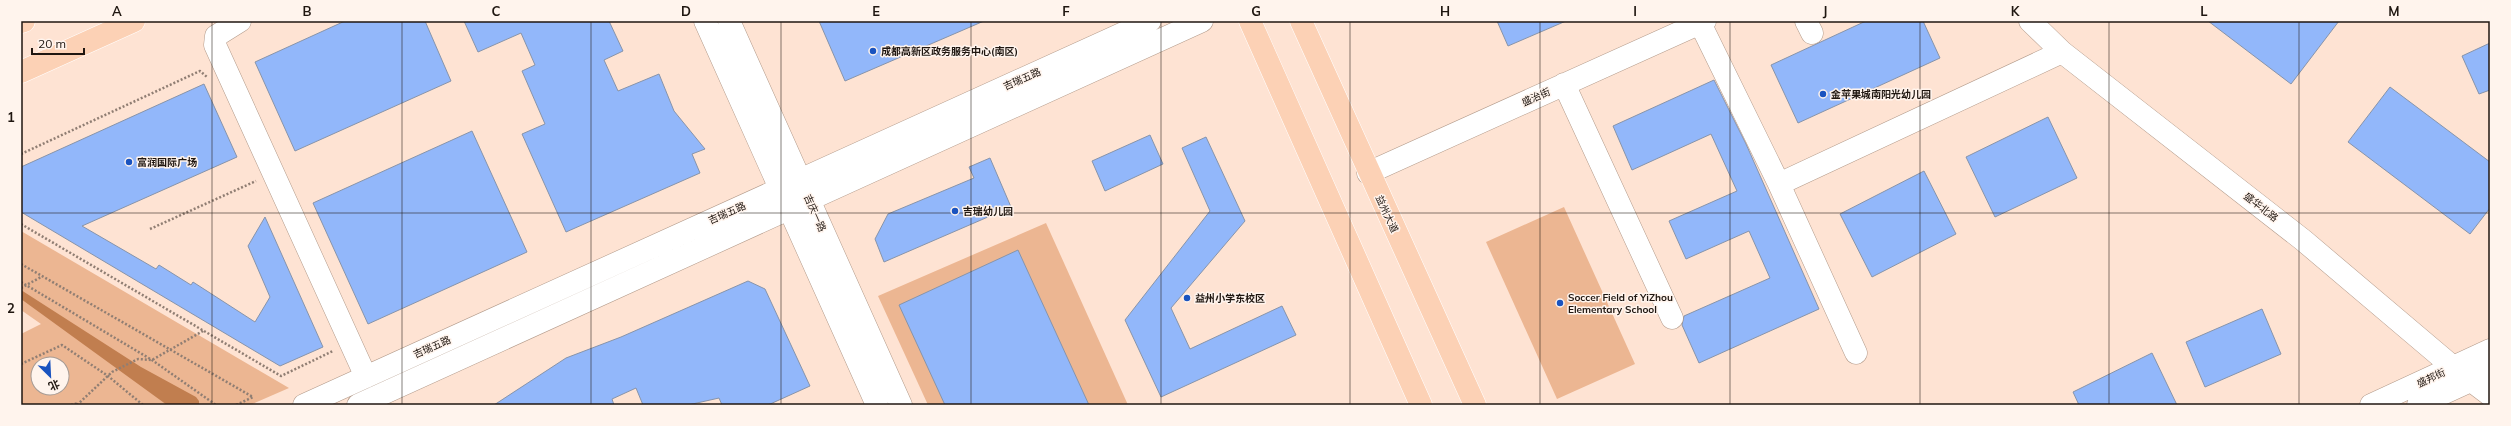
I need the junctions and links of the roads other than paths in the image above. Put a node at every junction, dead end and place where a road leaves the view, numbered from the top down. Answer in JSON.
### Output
{"nodes":[{"id":1,"x":134,"y":21,"type":"edge"},
{"id":2,"x":240,"y":21,"type":"edge"},
{"id":3,"x":705,"y":21,"type":"edge"},
{"id":4,"x":729,"y":21,"type":"edge"},
{"id":5,"x":1150,"y":21,"type":"edge"},
{"id":6,"x":1202,"y":21,"type":"edge"},
{"id":7,"x":1250,"y":21,"type":"edge"},
{"id":8,"x":1301,"y":21,"type":"edge"},
{"id":9,"x":2030,"y":21,"type":"edge"},
{"id":10,"x":1702,"y":22,"type":"edge"},
{"id":11,"x":2062,"y":52,"type":"junction"},
{"id":12,"x":21,"y":72,"type":"edge"},
{"id":13,"x":1564,"y":84,"type":"junction"},
{"id":14,"x":1368,"y":173,"type":"junction"},
{"id":15,"x":800,"y":180,"type":"junction"},
{"id":16,"x":1779,"y":184,"type":"junction"},
{"id":17,"x":780,"y":189,"type":"junction"},
{"id":18,"x":809,"y":200,"type":"junction"},
{"id":19,"x":789,"y":209,"type":"junction"},
{"id":20,"x":1672,"y":318,"type":"dead end"},
{"id":21,"x":2490,"y":350,"type":"edge"},
{"id":22,"x":1856,"y":353,"type":"dead end"},
{"id":23,"x":2453,"y":368,"type":"junction"},
{"id":24,"x":2481,"y":376,"type":"edge"},
{"id":25,"x":366,"y":377,"type":"junction"},
{"id":26,"x":2490,"y":395,"type":"edge"},
{"id":27,"x":368,"y":403,"type":"edge"},
{"id":28,"x":304,"y":405,"type":"edge"},
{"id":29,"x":877,"y":405,"type":"edge"},
{"id":30,"x":900,"y":405,"type":"edge"},
{"id":31,"x":1421,"y":405,"type":"edge"},
{"id":32,"x":1475,"y":405,"type":"edge"},
{"id":33,"x":2371,"y":405,"type":"edge"},
{"id":34,"x":2418,"y":405,"type":"edge"}],
"edges":[{"from":1,"to":12,"type":"main road"},
{"from":2,"to":25,"type":"street"},
{"from":3,"to":17,"type":"street"},
{"from":4,"to":15,"type":"street","name":"吉庆一路"},
{"from":5,"to":15,"type":"street","name":"吉瑞五路"},
{"from":6,"to":18,"type":"street"},
{"from":7,"to":31,"type":"main road"},
{"from":8,"to":14,"type":"main road","name":"益州大道"},
{"from":9,"to":11,"type":"street","name":"盛华北路"},
{"from":10,"to":13,"type":"street","name":"盛治街"},
{"from":10,"to":16,"type":"street"},
{"from":11,"to":16,"type":"street"},
{"from":11,"to":23,"type":"street","name":"盛华北路"},
{"from":13,"to":14,"type":"street","name":"盛治街"},
{"from":13,"to":20,"type":"street"},
{"from":14,"to":32,"type":"main road","name":"益州大道"},
{"from":15,"to":17,"type":"street","name":"吉瑞五路"},
{"from":15,"to":18,"type":"street","name":"吉庆一路"},
{"from":16,"to":22,"type":"street"},
{"from":17,"to":19,"type":"street"},
{"from":17,"to":25,"type":"street","name":"吉瑞五路"},
{"from":18,"to":19,"type":"street"},
{"from":18,"to":30,"type":"street","name":"吉庆一路"},
{"from":19,"to":27,"type":"street"},
{"from":19,"to":29,"type":"street"},
{"from":21,"to":23,"type":"street","name":"盛邦街"},
{"from":23,"to":24,"type":"street","name":"盛华北路"},
{"from":23,"to":33,"type":"street","name":"盛邦街"},
{"from":24,"to":26,"type":"street","name":"盛华北路"},
{"from":24,"to":34,"type":"street","name":"盛邦街"},
{"from":25,"to":28,"type":"street","name":"吉瑞五路"}]}
